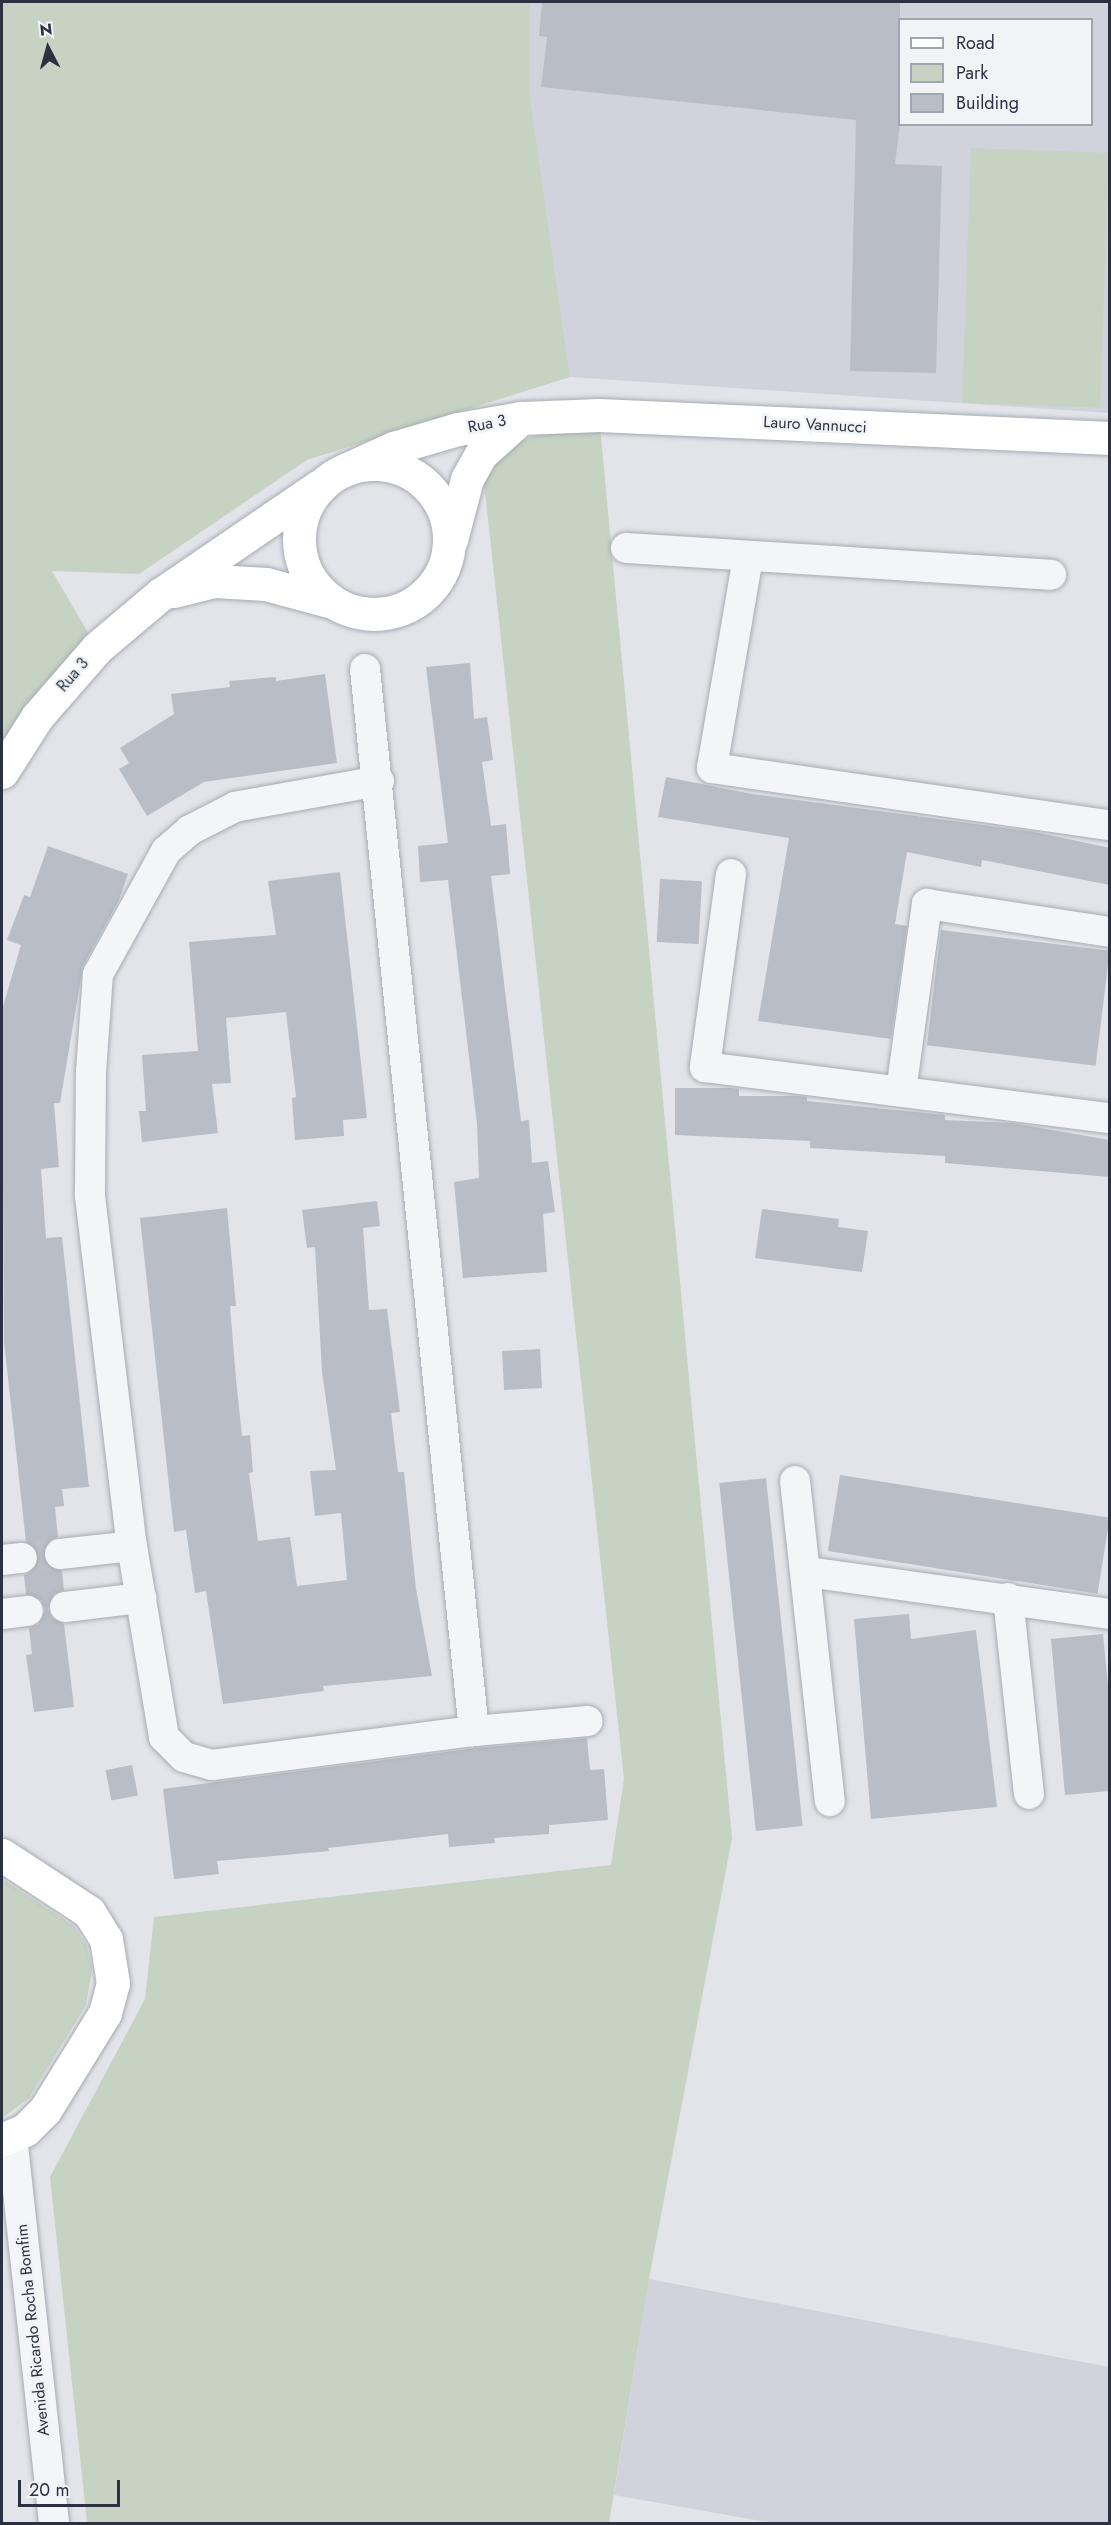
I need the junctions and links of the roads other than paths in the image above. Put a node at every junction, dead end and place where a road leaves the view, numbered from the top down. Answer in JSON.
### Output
{"nodes":[{"id":1,"x":521,"y":418,"type":"junction"},
{"id":2,"x":1110,"y":438,"type":"edge"},
{"id":3,"x":335,"y":476,"type":"junction"},
{"id":4,"x":449,"y":546,"type":"junction"},
{"id":5,"x":626,"y":548,"type":"dead end"},
{"id":6,"x":748,"y":556,"type":"junction"},
{"id":7,"x":1051,"y":576,"type":"dead end"},
{"id":8,"x":161,"y":594,"type":"junction"},
{"id":9,"x":335,"y":603,"type":"junction"},
{"id":10,"x":365,"y":669,"type":"dead end"},
{"id":11,"x":2,"y":772,"type":"edge"},
{"id":12,"x":379,"y":781,"type":"junction"},
{"id":13,"x":1110,"y":825,"type":"edge"},
{"id":14,"x":730,"y":874,"type":"dead end"},
{"id":15,"x":1110,"y":932,"type":"edge"},
{"id":16,"x":901,"y":1091,"type":"junction"},
{"id":17,"x":1110,"y":1118,"type":"edge"},
{"id":18,"x":795,"y":1481,"type":"dead end"},
{"id":19,"x":132,"y":1546,"type":"junction"},
{"id":20,"x":60,"y":1554,"type":"tunnel mouth"},
{"id":21,"x":807,"y":1572,"type":"junction"},
{"id":22,"x":141,"y":1598,"type":"junction"},
{"id":23,"x":1008,"y":1598,"type":"junction"},
{"id":24,"x":65,"y":1607,"type":"dead end"},
{"id":25,"x":1110,"y":1614,"type":"edge"},
{"id":26,"x":588,"y":1721,"type":"dead end"},
{"id":27,"x":474,"y":1731,"type":"junction"},
{"id":28,"x":1029,"y":1794,"type":"dead end"},
{"id":29,"x":830,"y":1801,"type":"dead end"},
{"id":30,"x":2,"y":1855,"type":"edge"},
{"id":31,"x":7,"y":2138,"type":"edge"},
{"id":32,"x":54,"y":2523,"type":"edge"}],
"edges":[{"from":1,"to":2,"type":"street","name":"Lauro Vannucci"},
{"from":1,"to":3,"type":"street","name":"Rua 3"},
{"from":1,"to":4,"type":"street","name":"Rua 3"},
{"from":3,"to":4,"type":"street"},
{"from":3,"to":8,"type":"street","name":"Rua 3"},
{"from":3,"to":9,"type":"street"},
{"from":4,"to":9,"type":"street"},
{"from":5,"to":6,"type":"street"},
{"from":6,"to":7,"type":"street"},
{"from":6,"to":13,"type":"street"},
{"from":8,"to":9,"type":"street","name":"Rua 3"},
{"from":8,"to":11,"type":"street","name":"Rua 3"},
{"from":10,"to":12,"type":"street"},
{"from":12,"to":19,"type":"street"},
{"from":12,"to":27,"type":"street"},
{"from":14,"to":16,"type":"street"},
{"from":15,"to":16,"type":"street"},
{"from":16,"to":17,"type":"street"},
{"from":18,"to":21,"type":"street"},
{"from":19,"to":20,"type":"street"},
{"from":19,"to":22,"type":"street"},
{"from":21,"to":23,"type":"street"},
{"from":21,"to":29,"type":"street"},
{"from":22,"to":24,"type":"street"},
{"from":22,"to":27,"type":"street"},
{"from":23,"to":25,"type":"street"},
{"from":23,"to":28,"type":"street"},
{"from":26,"to":27,"type":"street"},
{"from":30,"to":31,"type":"street","name":"Avenida Ricardo Rocha Bomfim"},
{"from":31,"to":32,"type":"street","name":"Avenida Ricardo Rocha Bomfim"}]}
